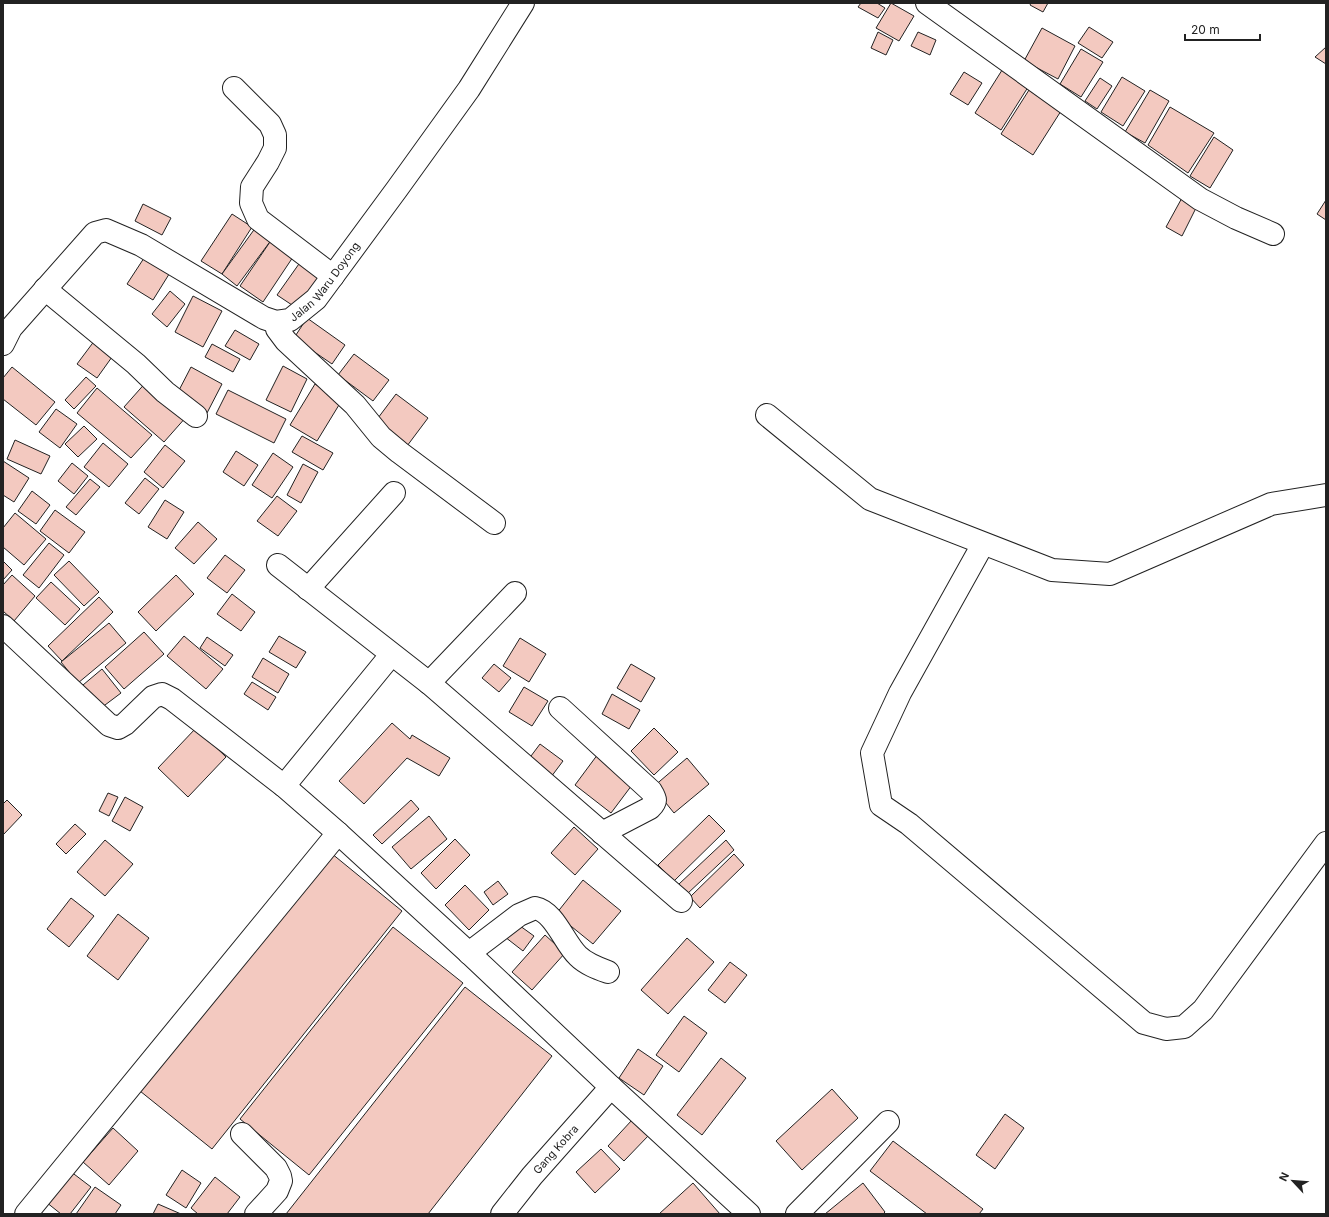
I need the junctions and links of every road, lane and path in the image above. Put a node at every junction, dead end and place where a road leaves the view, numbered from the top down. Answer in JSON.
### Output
{"nodes":[{"id":1,"x":523,"y":3,"type":"edge"},
{"id":2,"x":940,"y":7,"type":"edge"},
{"id":3,"x":234,"y":88,"type":"dead end"},
{"id":4,"x":1273,"y":234,"type":"dead end"},
{"id":5,"x":333,"y":276,"type":"junction"},
{"id":6,"x":45,"y":289,"type":"junction"},
{"id":7,"x":276,"y":322,"type":"junction"},
{"id":8,"x":6,"y":331,"type":"edge"},
{"id":9,"x":767,"y":415,"type":"dead end"},
{"id":10,"x":196,"y":416,"type":"dead end"},
{"id":11,"x":394,"y":493,"type":"dead end"},
{"id":12,"x":1326,"y":495,"type":"edge"},
{"id":13,"x":494,"y":523,"type":"dead end"},
{"id":14,"x":984,"y":544,"type":"junction"},
{"id":15,"x":278,"y":565,"type":"dead end"},
{"id":16,"x":308,"y":589,"type":"junction"},
{"id":17,"x":515,"y":593,"type":"dead end"},
{"id":18,"x":3,"y":626,"type":"edge"},
{"id":19,"x":391,"y":655,"type":"junction"},
{"id":20,"x":429,"y":684,"type":"junction"},
{"id":21,"x":560,"y":708,"type":"dead end"},
{"id":22,"x":284,"y":786,"type":"junction"},
{"id":23,"x":338,"y":833,"type":"junction"},
{"id":24,"x":602,"y":833,"type":"junction"},
{"id":25,"x":1326,"y":843,"type":"edge"},
{"id":26,"x":681,"y":901,"type":"dead end"},
{"id":27,"x":469,"y":953,"type":"junction"},
{"id":28,"x":608,"y":972,"type":"dead end"},
{"id":29,"x":611,"y":1087,"type":"junction"},
{"id":30,"x":888,"y":1122,"type":"dead end"},
{"id":31,"x":242,"y":1134,"type":"dead end"},
{"id":32,"x":26,"y":1214,"type":"edge"},
{"id":33,"x":256,"y":1214,"type":"edge"},
{"id":34,"x":502,"y":1214,"type":"edge"},
{"id":35,"x":749,"y":1214,"type":"edge"},
{"id":36,"x":797,"y":1214,"type":"edge"}],
"edges":[{"from":1,"to":5,"type":"street","name":"Jalan Waru Doyong"},
{"from":2,"to":4,"type":"street"},
{"from":3,"to":5,"type":"street"},
{"from":5,"to":7,"type":"street","name":"Jalan Waru Doyong"},
{"from":6,"to":7,"type":"street","name":"Jalan Waru Doyong"},
{"from":6,"to":8,"type":"street","name":"Jalan Waru Doyong"},
{"from":6,"to":10,"type":"street"},
{"from":7,"to":13,"type":"street"},
{"from":9,"to":14,"type":"street"},
{"from":11,"to":16,"type":"street"},
{"from":12,"to":14,"type":"street"},
{"from":14,"to":25,"type":"street"},
{"from":15,"to":16,"type":"street"},
{"from":16,"to":19,"type":"street"},
{"from":17,"to":20,"type":"street"},
{"from":18,"to":22,"type":"street"},
{"from":19,"to":20,"type":"street"},
{"from":19,"to":22,"type":"street"},
{"from":20,"to":24,"type":"street"},
{"from":21,"to":24,"type":"street"},
{"from":22,"to":23,"type":"street"},
{"from":23,"to":27,"type":"street"},
{"from":23,"to":32,"type":"street"},
{"from":24,"to":26,"type":"street"},
{"from":27,"to":28,"type":"street"},
{"from":27,"to":29,"type":"street"},
{"from":29,"to":34,"type":"street","name":"Gang Kobra"},
{"from":29,"to":35,"type":"street"},
{"from":30,"to":36,"type":"street"},
{"from":31,"to":33,"type":"street"}]}
